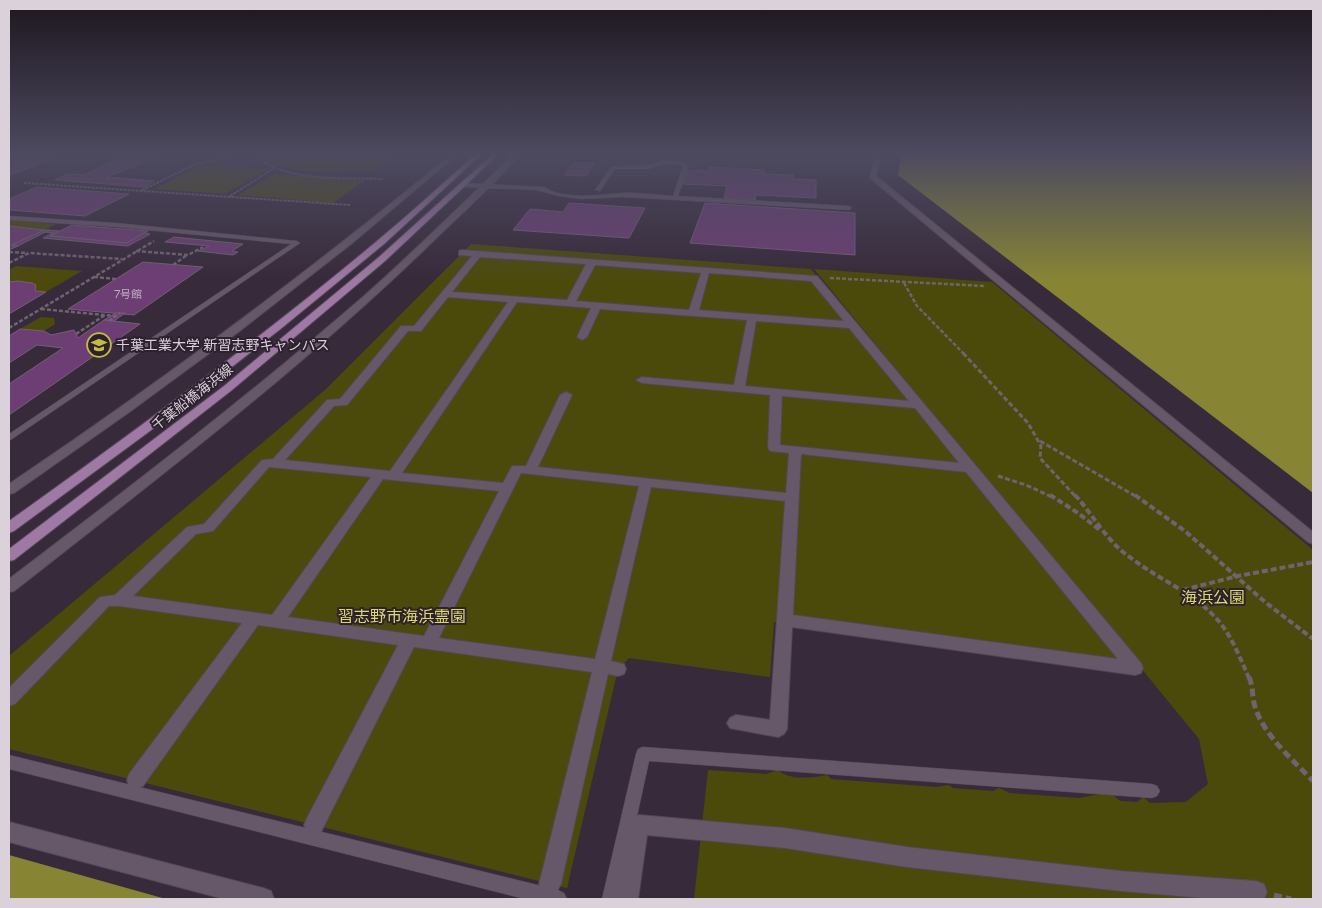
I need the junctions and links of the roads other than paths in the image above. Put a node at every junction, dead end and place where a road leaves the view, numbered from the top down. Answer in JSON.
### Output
{"nodes":[{"id":1,"x":406,"y":195,"type":"edge"},
{"id":2,"x":432,"y":195,"type":"edge"},
{"id":3,"x":451,"y":195,"type":"edge"},
{"id":4,"x":474,"y":195,"type":"edge"},
{"id":5,"x":579,"y":195,"type":"edge"},
{"id":6,"x":620,"y":195,"type":"edge"},
{"id":7,"x":630,"y":195,"type":"edge"},
{"id":8,"x":895,"y":195,"type":"edge"},
{"id":9,"x":676,"y":198,"type":"joint"},
{"id":10,"x":849,"y":208,"type":"dead end"},
{"id":11,"x":9,"y":218,"type":"edge"},
{"id":12,"x":462,"y":252,"type":"dead end"},
{"id":13,"x":478,"y":254,"type":"junction"},
{"id":14,"x":592,"y":262,"type":"junction"},
{"id":15,"x":706,"y":270,"type":"junction"},
{"id":16,"x":445,"y":294,"type":"junction"},
{"id":17,"x":514,"y":299,"type":"junction"},
{"id":18,"x":570,"y":303,"type":"junction"},
{"id":19,"x":597,"y":305,"type":"junction"},
{"id":20,"x":693,"y":313,"type":"junction"},
{"id":21,"x":752,"y":318,"type":"junction"},
{"id":22,"x":854,"y":326,"type":"junction"},
{"id":23,"x":582,"y":337,"type":"dead end"},
{"id":24,"x":642,"y":380,"type":"dead end"},
{"id":25,"x":739,"y":388,"type":"junction"},
{"id":26,"x":776,"y":392,"type":"junction"},
{"id":27,"x":566,"y":395,"type":"dead end"},
{"id":28,"x":918,"y":405,"type":"junction"},
{"id":29,"x":9,"y":438,"type":"edge"},
{"id":30,"x":795,"y":450,"type":"junction"},
{"id":31,"x":276,"y":463,"type":"junction"},
{"id":32,"x":970,"y":468,"type":"junction"},
{"id":33,"x":530,"y":470,"type":"junction"},
{"id":34,"x":387,"y":475,"type":"junction"},
{"id":35,"x":646,"y":482,"type":"junction"},
{"id":36,"x":507,"y":488,"type":"junction"},
{"id":37,"x":9,"y":490,"type":"edge"},
{"id":38,"x":793,"y":498,"type":"junction"},
{"id":39,"x":9,"y":528,"type":"edge"},
{"id":40,"x":1313,"y":540,"type":"edge"},
{"id":41,"x":9,"y":556,"type":"edge"},
{"id":42,"x":9,"y":587,"type":"edge"},
{"id":43,"x":120,"y":600,"type":"junction"},
{"id":44,"x":254,"y":619,"type":"junction"},
{"id":45,"x":785,"y":620,"type":"junction"},
{"id":46,"x":276,"y":622,"type":"junction"},
{"id":47,"x":409,"y":640,"type":"junction"},
{"id":48,"x":428,"y":643,"type":"junction"},
{"id":49,"x":610,"y":668,"type":"junction"},
{"id":50,"x":9,"y":699,"type":"edge"},
{"id":51,"x":736,"y":723,"type":"dead end"},
{"id":52,"x":9,"y":762,"type":"edge"},
{"id":53,"x":136,"y":780,"type":"dead end"},
{"id":54,"x":1152,"y":791,"type":"dead end"},
{"id":55,"x":314,"y":824,"type":"dead end"},
{"id":56,"x":9,"y":832,"type":"edge"},
{"id":57,"x":550,"y":884,"type":"dead end"},
{"id":58,"x":1256,"y":892,"type":"dead end"},
{"id":59,"x":263,"y":899,"type":"edge"},
{"id":60,"x":558,"y":899,"type":"edge"},
{"id":61,"x":610,"y":899,"type":"edge"},
{"id":62,"x":627,"y":899,"type":"edge"}],
"edges":[{"from":1,"to":37,"type":"street"},
{"from":2,"to":39,"type":"main road","name":"千葉船橋海浜線"},
{"from":3,"to":41,"type":"main road","name":"千葉船橋海浜線"},
{"from":4,"to":42,"type":"street"},
{"from":5,"to":6,"type":"lane"},
{"from":7,"to":9,"type":"lane"},
{"from":8,"to":40,"type":"street"},
{"from":9,"to":10,"type":"lane"},
{"from":11,"to":29,"type":"lane"},
{"from":12,"to":13,"type":"street"},
{"from":13,"to":14,"type":"street"},
{"from":13,"to":16,"type":"street"},
{"from":14,"to":15,"type":"street"},
{"from":14,"to":18,"type":"street"},
{"from":15,"to":20,"type":"street"},
{"from":15,"to":22,"type":"street"},
{"from":16,"to":17,"type":"street"},
{"from":16,"to":31,"type":"street"},
{"from":17,"to":18,"type":"street"},
{"from":17,"to":34,"type":"street"},
{"from":18,"to":19,"type":"street"},
{"from":19,"to":20,"type":"street"},
{"from":19,"to":23,"type":"street"},
{"from":20,"to":21,"type":"street"},
{"from":21,"to":22,"type":"street"},
{"from":21,"to":25,"type":"street"},
{"from":22,"to":28,"type":"street"},
{"from":24,"to":25,"type":"street"},
{"from":25,"to":26,"type":"street"},
{"from":26,"to":28,"type":"street"},
{"from":26,"to":30,"type":"street"},
{"from":27,"to":33,"type":"street"},
{"from":28,"to":32,"type":"street"},
{"from":30,"to":32,"type":"street"},
{"from":30,"to":38,"type":"street"},
{"from":31,"to":34,"type":"street"},
{"from":31,"to":43,"type":"street"},
{"from":32,"to":45,"type":"street"},
{"from":33,"to":35,"type":"street"},
{"from":33,"to":36,"type":"street"},
{"from":34,"to":36,"type":"street"},
{"from":34,"to":46,"type":"street"},
{"from":35,"to":38,"type":"street"},
{"from":35,"to":49,"type":"street"},
{"from":36,"to":48,"type":"street"},
{"from":38,"to":45,"type":"street"},
{"from":43,"to":44,"type":"street"},
{"from":43,"to":50,"type":"street"},
{"from":44,"to":46,"type":"street"},
{"from":44,"to":53,"type":"street"},
{"from":45,"to":51,"type":"street"},
{"from":46,"to":47,"type":"street"},
{"from":47,"to":48,"type":"street"},
{"from":47,"to":55,"type":"street"},
{"from":48,"to":49,"type":"street"},
{"from":49,"to":57,"type":"street"},
{"from":52,"to":60,"type":"lane"},
{"from":54,"to":61,"type":"lane"},
{"from":56,"to":59,"type":"street"},
{"from":58,"to":62,"type":"street"}]}
